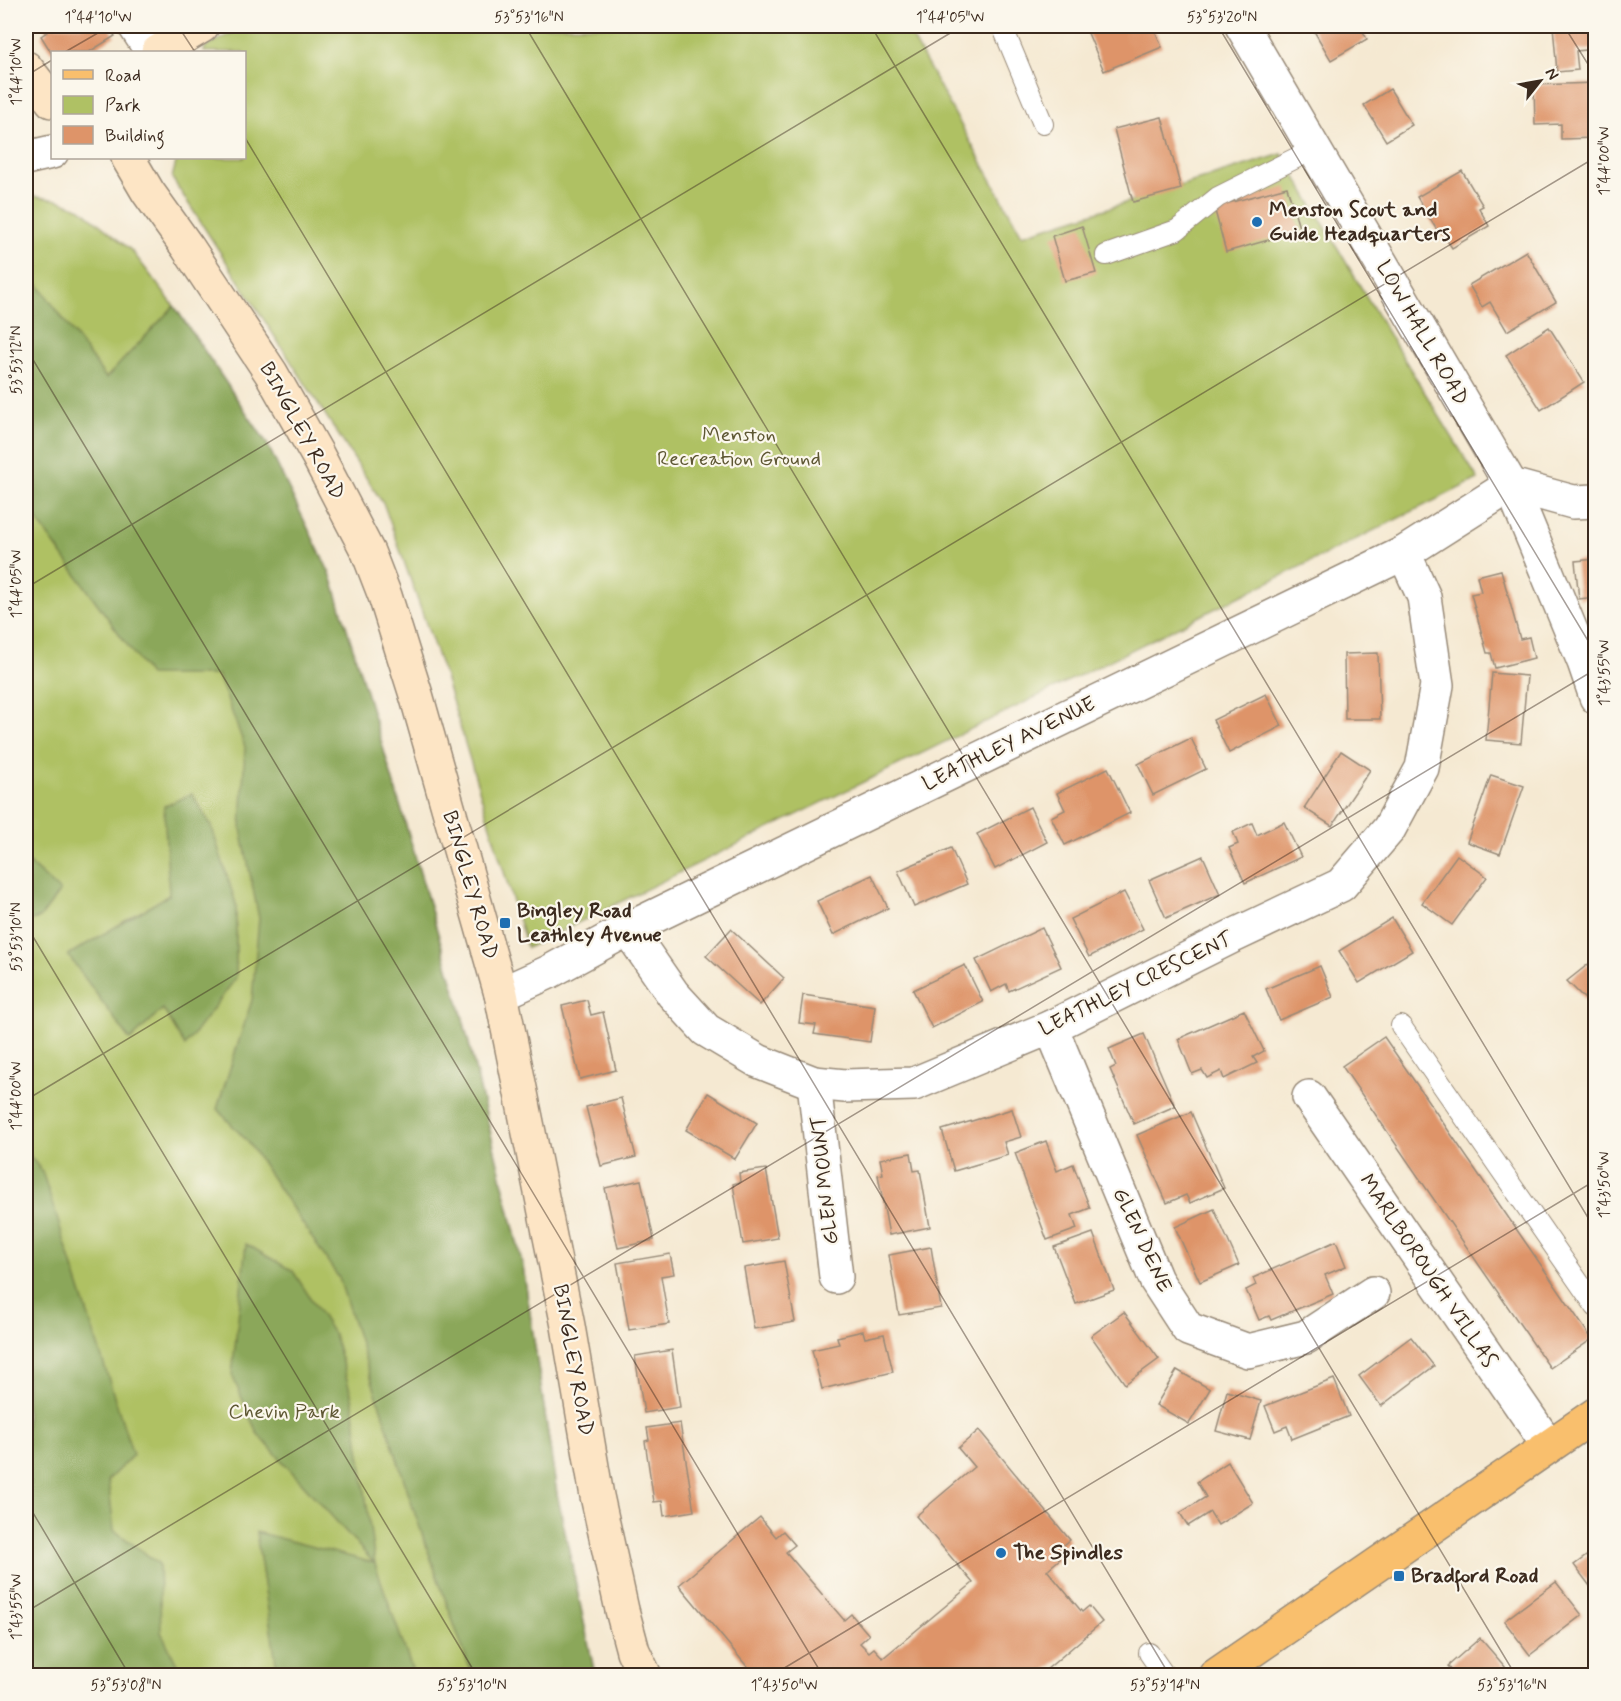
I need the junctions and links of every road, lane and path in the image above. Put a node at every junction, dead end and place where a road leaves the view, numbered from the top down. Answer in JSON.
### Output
{"nodes":[{"id":1,"x":135,"y":26,"type":"edge"},
{"id":2,"x":202,"y":26,"type":"edge"},
{"id":3,"x":1002,"y":26,"type":"edge"},
{"id":4,"x":1242,"y":26,"type":"edge"},
{"id":5,"x":151,"y":51,"type":"edge"},
{"id":6,"x":160,"y":51,"type":"edge"},
{"id":7,"x":26,"y":68,"type":"edge"},
{"id":8,"x":51,"y":100,"type":"edge"},
{"id":9,"x":1043,"y":124,"type":"dead end"},
{"id":10,"x":1314,"y":149,"type":"junction"},
{"id":11,"x":51,"y":152,"type":"edge"},
{"id":12,"x":26,"y":158,"type":"edge"},
{"id":13,"x":129,"y":159,"type":"edge"},
{"id":14,"x":1106,"y":255,"type":"dead end"},
{"id":15,"x":1511,"y":485,"type":"junction"},
{"id":16,"x":1596,"y":501,"type":"edge"},
{"id":17,"x":1404,"y":553,"type":"junction"},
{"id":18,"x":1596,"y":696,"type":"edge"},
{"id":19,"x":628,"y":929,"type":"junction"},
{"id":20,"x":501,"y":994,"type":"junction"},
{"id":21,"x":1401,"y":1026,"type":"dead end"},
{"id":22,"x":1051,"y":1027,"type":"junction"},
{"id":23,"x":814,"y":1083,"type":"junction"},
{"id":24,"x":1309,"y":1097,"type":"dead end"},
{"id":25,"x":836,"y":1277,"type":"dead end"},
{"id":26,"x":1374,"y":1295,"type":"dead end"},
{"id":27,"x":1596,"y":1307,"type":"edge"},
{"id":28,"x":1596,"y":1414,"type":"edge"},
{"id":29,"x":1548,"y":1445,"type":"junction"},
{"id":30,"x":1149,"y":1653,"type":"dead end"},
{"id":31,"x":645,"y":1676,"type":"edge"},
{"id":32,"x":1165,"y":1676,"type":"edge"},
{"id":33,"x":1215,"y":1676,"type":"edge"}],
"edges":[{"from":1,"to":5,"type":"street"},
{"from":2,"to":6,"type":"street"},
{"from":3,"to":9,"type":"lane"},
{"from":4,"to":10,"type":"street","name":"LOW HALL ROAD"},
{"from":7,"to":8,"type":"street"},
{"from":10,"to":14,"type":"lane"},
{"from":10,"to":15,"type":"street","name":"LOW HALL ROAD"},
{"from":11,"to":12,"type":"street"},
{"from":13,"to":20,"type":"street","name":"BINGLEY ROAD"},
{"from":15,"to":16,"type":"street"},
{"from":15,"to":17,"type":"street","name":"LEATHLEY AVENUE"},
{"from":15,"to":18,"type":"street","name":"LOW HALL ROAD"},
{"from":17,"to":19,"type":"street","name":"LEATHLEY AVENUE"},
{"from":17,"to":22,"type":"street","name":"LEATHLEY CRESCENT"},
{"from":19,"to":20,"type":"street","name":"LEATHLEY AVENUE"},
{"from":19,"to":23,"type":"street","name":"LEATHLEY CRESCENT"},
{"from":20,"to":31,"type":"street","name":"BINGLEY ROAD"},
{"from":21,"to":27,"type":"lane"},
{"from":22,"to":23,"type":"street","name":"LEATHLEY CRESCENT"},
{"from":22,"to":26,"type":"street","name":"GLEN DENE"},
{"from":23,"to":25,"type":"street","name":"GLEN MOUNT"},
{"from":24,"to":29,"type":"street","name":"MARLBOROUGH VILLAS"},
{"from":28,"to":29,"type":"main road"},
{"from":29,"to":33,"type":"main road"},
{"from":30,"to":32,"type":"lane"}]}
